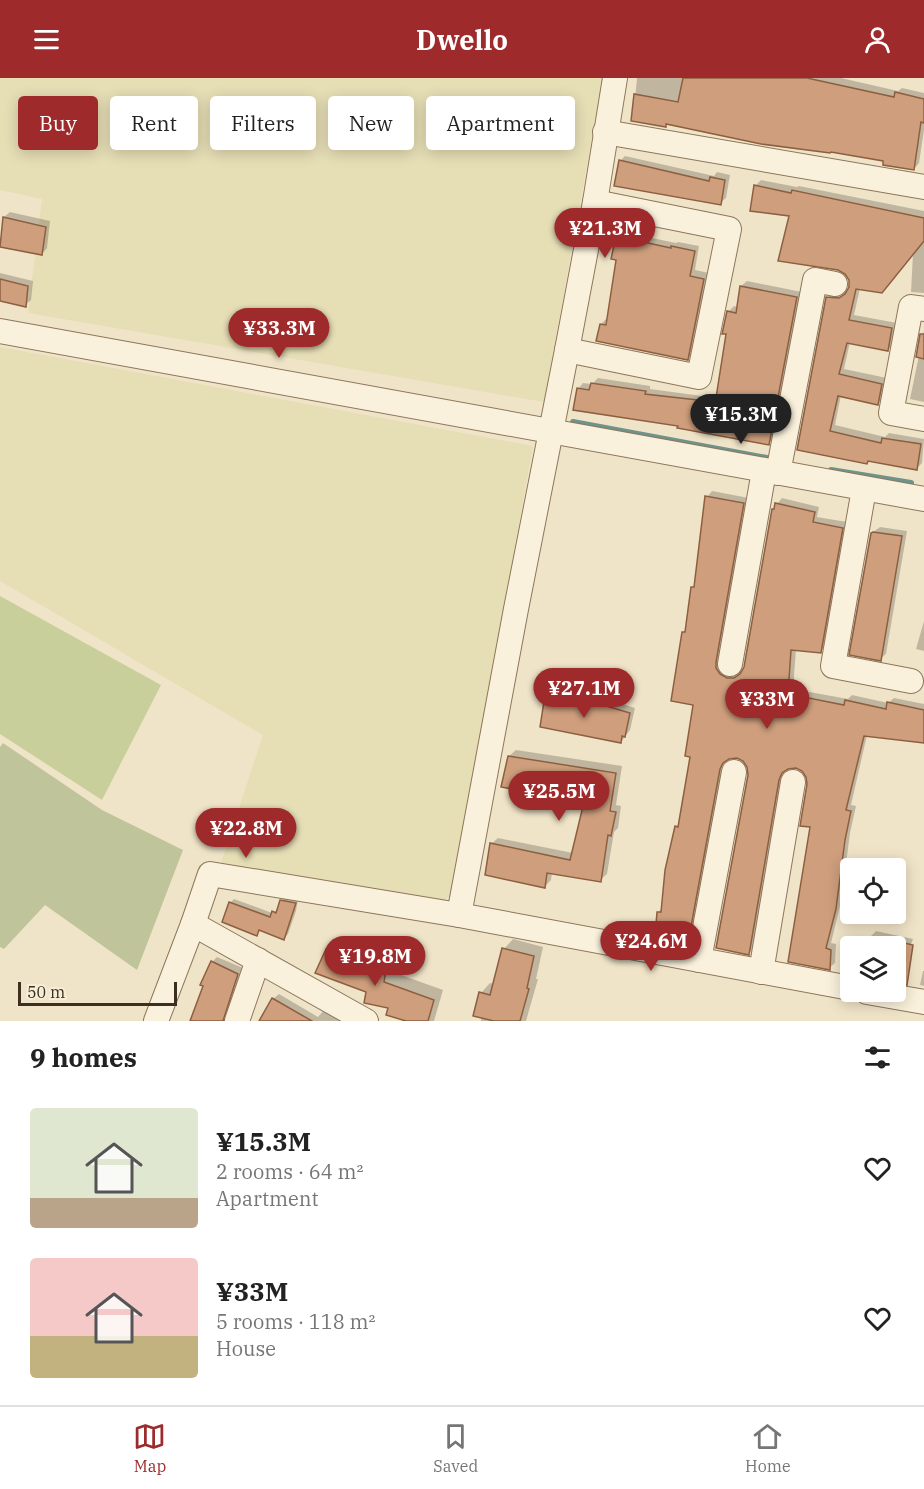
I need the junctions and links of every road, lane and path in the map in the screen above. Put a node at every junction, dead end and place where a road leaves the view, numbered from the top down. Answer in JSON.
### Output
{"nodes":[{"id":1,"x":615,"y":78,"type":"edge"},
{"id":2,"x":605,"y":132,"type":"junction"},
{"id":3,"x":924,"y":188,"type":"edge"},
{"id":4,"x":595,"y":202,"type":"junction"},
{"id":5,"x":835,"y":284,"type":"dead end"},
{"id":6,"x":924,"y":309,"type":"edge"},
{"id":7,"x":0,"y":331,"type":"edge"},
{"id":8,"x":567,"y":350,"type":"junction"},
{"id":9,"x":924,"y":419,"type":"edge"},
{"id":10,"x":550,"y":431,"type":"junction"},
{"id":11,"x":771,"y":472,"type":"junction"},
{"id":12,"x":864,"y":489,"type":"junction"},
{"id":13,"x":924,"y":499,"type":"edge"},
{"id":14,"x":730,"y":664,"type":"dead end"},
{"id":15,"x":911,"y":681,"type":"dead end"},
{"id":16,"x":734,"y":772,"type":"dead end"},
{"id":17,"x":793,"y":782,"type":"dead end"},
{"id":18,"x":459,"y":915,"type":"junction"},
{"id":19,"x":193,"y":924,"type":"junction"},
{"id":20,"x":258,"y":960,"type":"junction"},
{"id":21,"x":699,"y":960,"type":"junction"},
{"id":22,"x":762,"y":972,"type":"junction"},
{"id":23,"x":840,"y":986,"type":"edge"},
{"id":24,"x":906,"y":999,"type":"edge"},
{"id":25,"x":924,"y":1002,"type":"edge"},
{"id":26,"x":156,"y":1021,"type":"edge"},
{"id":27,"x":237,"y":1021,"type":"edge"},
{"id":28,"x":366,"y":1021,"type":"edge"}],
"edges":[{"from":1,"to":2,"type":"street"},
{"from":2,"to":3,"type":"street"},
{"from":2,"to":4,"type":"street"},
{"from":4,"to":8,"type":"street"},
{"from":4,"to":8,"type":"street"},
{"from":5,"to":11,"type":"street"},
{"from":6,"to":9,"type":"street"},
{"from":7,"to":10,"type":"street"},
{"from":8,"to":10,"type":"street"},
{"from":10,"to":11,"type":"street"},
{"from":10,"to":18,"type":"street"},
{"from":11,"to":12,"type":"street"},
{"from":11,"to":14,"type":"street"},
{"from":12,"to":13,"type":"street"},
{"from":12,"to":15,"type":"street"},
{"from":16,"to":21,"type":"street"},
{"from":17,"to":22,"type":"street"},
{"from":18,"to":19,"type":"street"},
{"from":18,"to":21,"type":"street"},
{"from":19,"to":20,"type":"street"},
{"from":19,"to":26,"type":"street"},
{"from":20,"to":27,"type":"street"},
{"from":20,"to":28,"type":"street"},
{"from":21,"to":22,"type":"street"},
{"from":22,"to":23,"type":"street"},
{"from":24,"to":25,"type":"street"}]}
